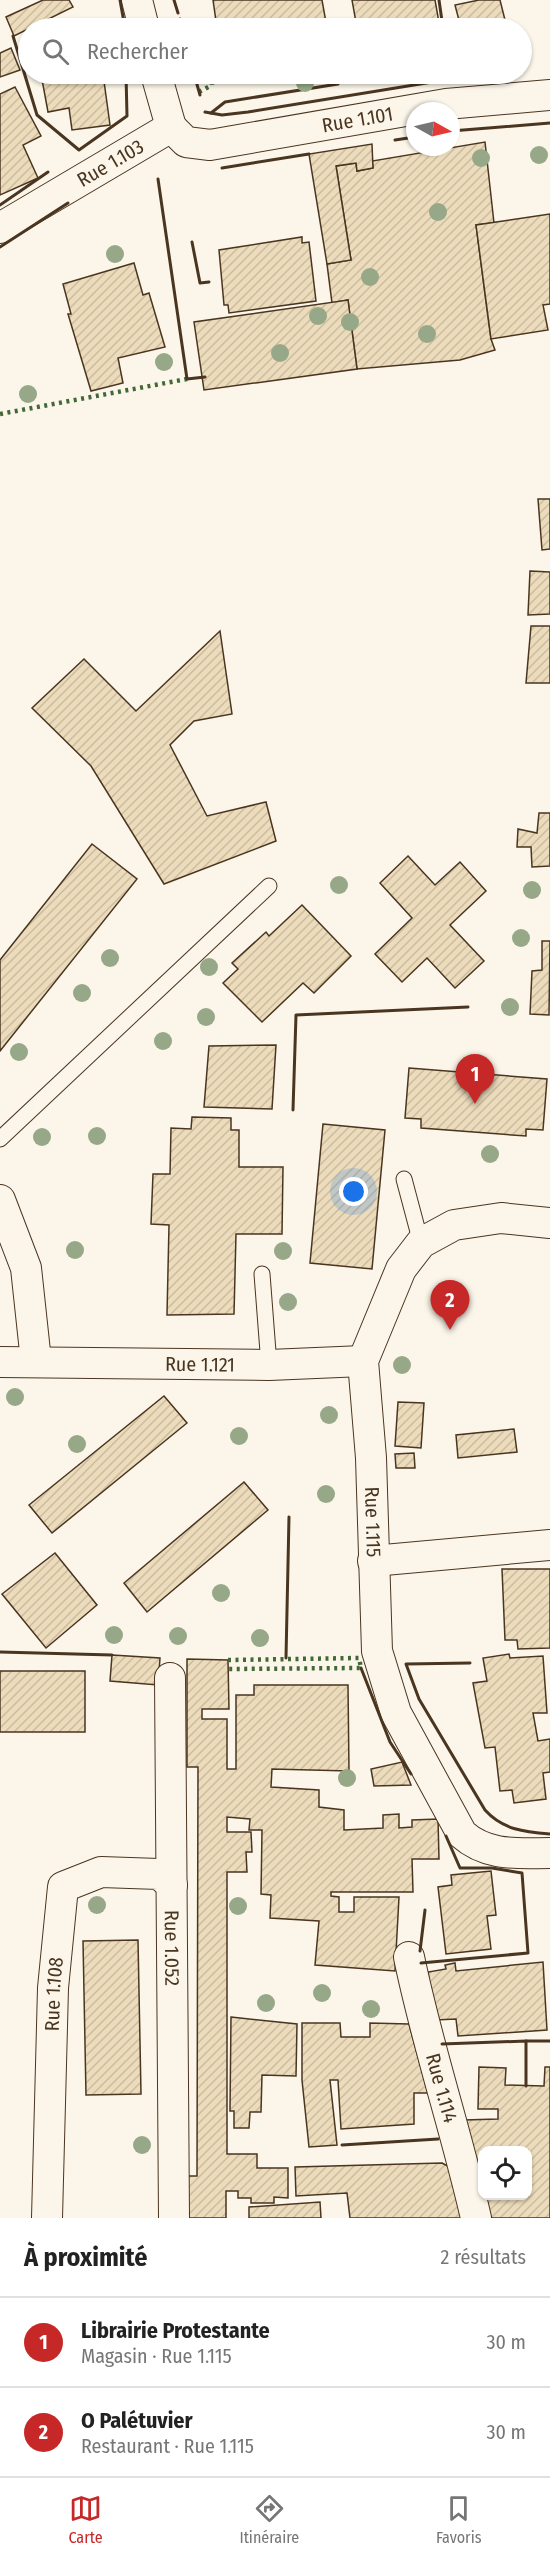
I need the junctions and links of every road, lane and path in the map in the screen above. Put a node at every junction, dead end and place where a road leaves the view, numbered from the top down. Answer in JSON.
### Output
{"nodes":[{"id":1,"x":136,"y":0,"type":"edge"},
{"id":2,"x":141,"y":18,"type":"edge"},
{"id":3,"x":159,"y":84,"type":"edge"},
{"id":4,"x":550,"y":94,"type":"edge"},
{"id":5,"x":171,"y":126,"type":"junction"},
{"id":6,"x":0,"y":228,"type":"edge"},
{"id":7,"x":269,"y":886,"type":"dead end"},
{"id":8,"x":0,"y":1138,"type":"edge"},
{"id":9,"x":404,"y":1179,"type":"dead end"},
{"id":10,"x":0,"y":1200,"type":"edge"},
{"id":11,"x":550,"y":1223,"type":"edge"},
{"id":12,"x":421,"y":1243,"type":"junction"},
{"id":13,"x":262,"y":1274,"type":"dead end"},
{"id":14,"x":36,"y":1361,"type":"junction"},
{"id":15,"x":363,"y":1361,"type":"junction"},
{"id":16,"x":0,"y":1362,"type":"edge"},
{"id":17,"x":269,"y":1365,"type":"junction"},
{"id":18,"x":550,"y":1545,"type":"edge"},
{"id":19,"x":373,"y":1561,"type":"junction"},
{"id":20,"x":170,"y":1677,"type":"dead end"},
{"id":21,"x":550,"y":1853,"type":"edge"},
{"id":22,"x":172,"y":1885,"type":"junction"},
{"id":23,"x":409,"y":1958,"type":"dead end"},
{"id":24,"x":47,"y":2218,"type":"edge"},
{"id":25,"x":174,"y":2218,"type":"edge"},
{"id":26,"x":476,"y":2218,"type":"edge"}],
"edges":[{"from":1,"to":2,"type":"street"},
{"from":3,"to":5,"type":"street"},
{"from":4,"to":5,"type":"street","name":"Rue 1.101"},
{"from":5,"to":6,"type":"street","name":"Rue 1.103"},
{"from":7,"to":8,"type":"lane"},
{"from":9,"to":12,"type":"lane"},
{"from":10,"to":14,"type":"street"},
{"from":11,"to":12,"type":"street","name":"Rue 1.115"},
{"from":12,"to":15,"type":"street","name":"Rue 1.115"},
{"from":13,"to":17,"type":"lane"},
{"from":14,"to":16,"type":"street","name":"Rue 1.121"},
{"from":14,"to":17,"type":"street","name":"Rue 1.121"},
{"from":15,"to":17,"type":"street","name":"Rue 1.121"},
{"from":15,"to":19,"type":"street","name":"Rue 1.115"},
{"from":18,"to":19,"type":"street"},
{"from":19,"to":21,"type":"street","name":"Rue 1.115"},
{"from":20,"to":22,"type":"street","name":"Rue 1.052"},
{"from":22,"to":24,"type":"street","name":"Rue 1.108"},
{"from":22,"to":25,"type":"street","name":"Rue 1.052"},
{"from":23,"to":26,"type":"street","name":"Rue 1.114"}]}
